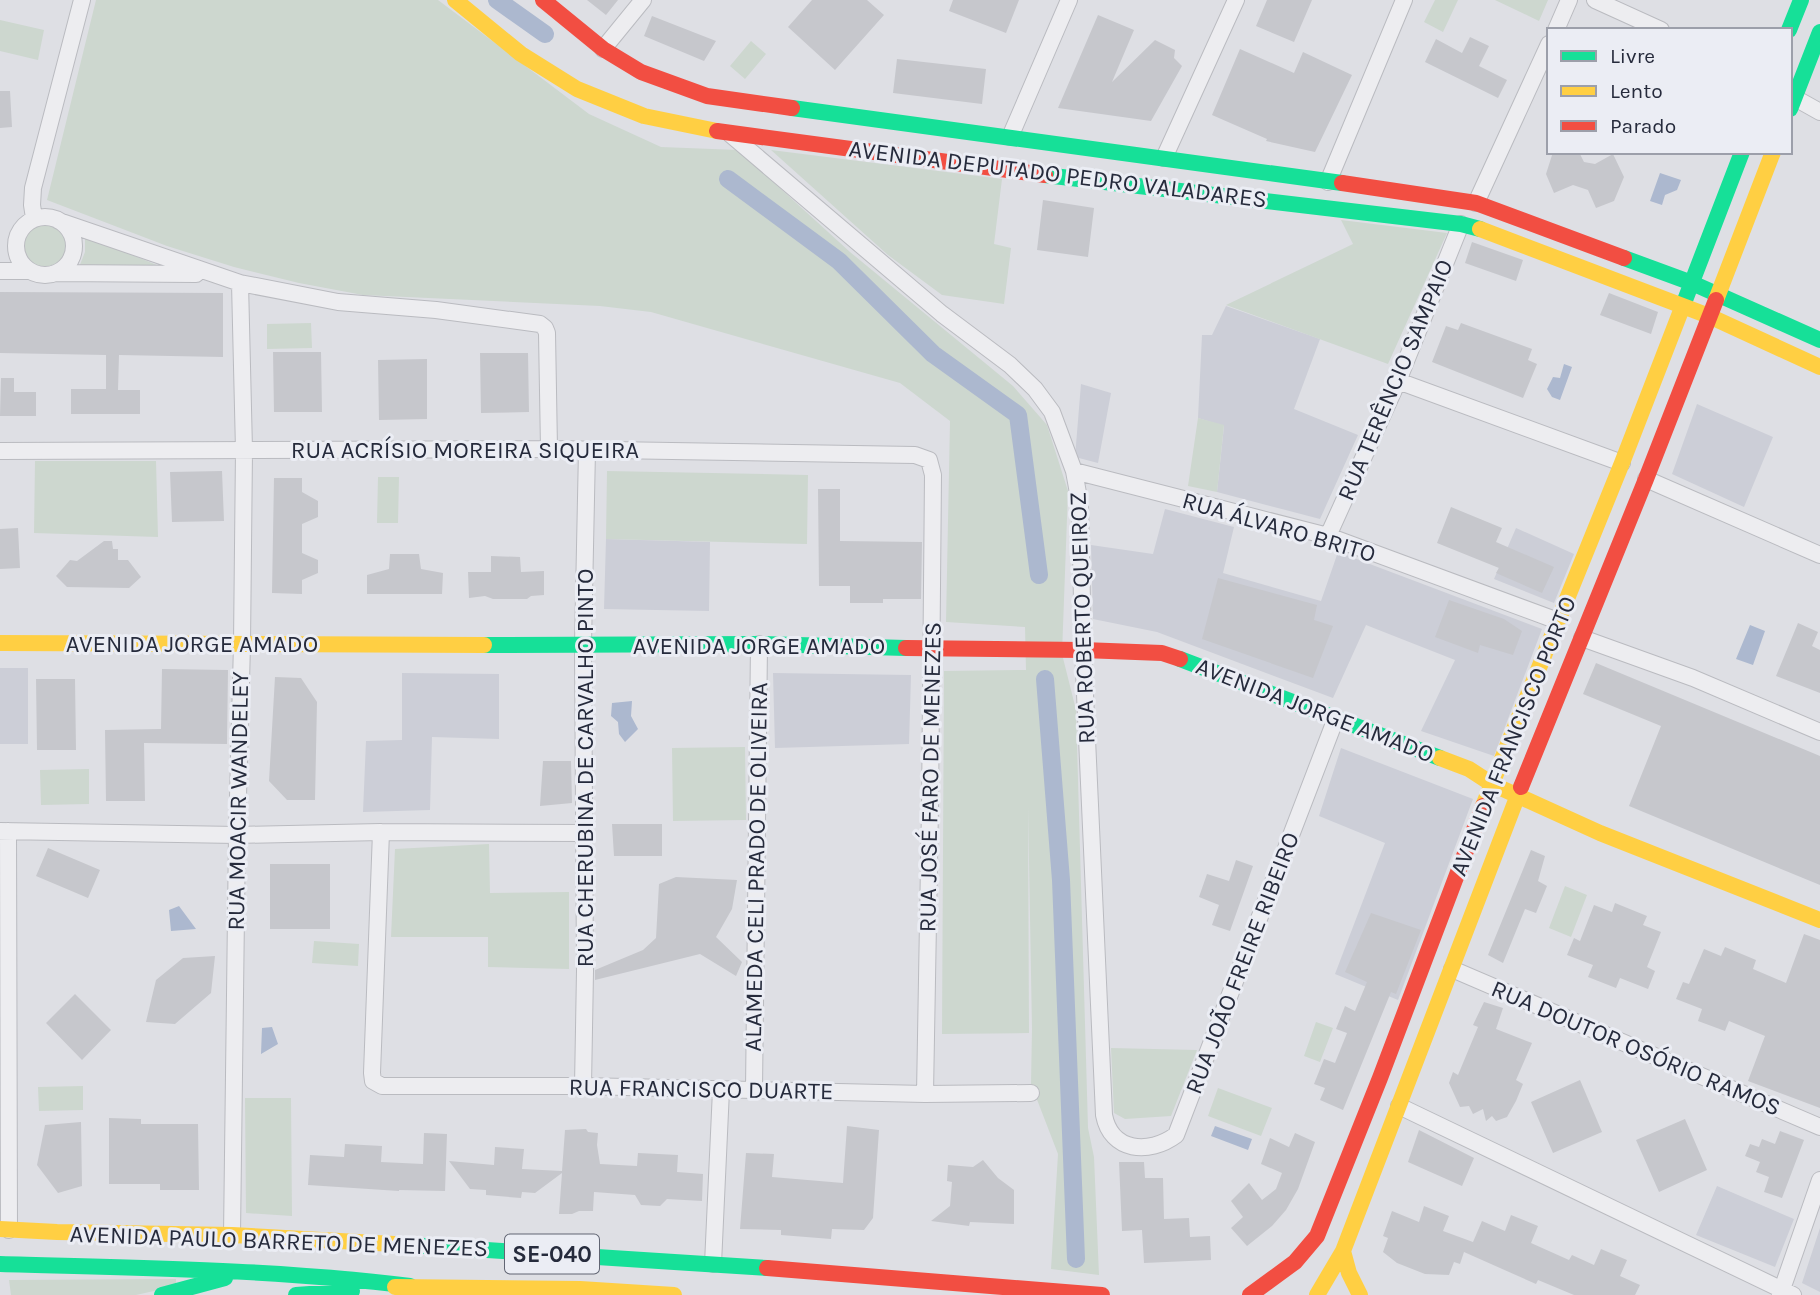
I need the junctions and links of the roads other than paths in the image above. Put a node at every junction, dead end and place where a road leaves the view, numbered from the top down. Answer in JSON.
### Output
{"nodes":[{"id":1,"x":82,"y":0,"type":"edge"},
{"id":2,"x":454,"y":0,"type":"edge"},
{"id":3,"x":543,"y":0,"type":"edge"},
{"id":4,"x":643,"y":0,"type":"edge"},
{"id":5,"x":1069,"y":0,"type":"edge"},
{"id":6,"x":1236,"y":0,"type":"edge"},
{"id":7,"x":1404,"y":0,"type":"edge"},
{"id":8,"x":1569,"y":0,"type":"edge"},
{"id":9,"x":1595,"y":0,"type":"edge"},
{"id":10,"x":1801,"y":0,"type":"edge"},
{"id":11,"x":1557,"y":28,"type":"edge"},
{"id":12,"x":1657,"y":28,"type":"edge"},
{"id":13,"x":1790,"y":28,"type":"edge"},
{"id":14,"x":1820,"y":32,"type":"edge"},
{"id":15,"x":1547,"y":48,"type":"edge"},
{"id":16,"x":603,"y":49,"type":"junction"},
{"id":17,"x":1793,"y":104,"type":"edge"},
{"id":18,"x":1820,"y":112,"type":"edge"},
{"id":19,"x":955,"y":129,"type":"junction"},
{"id":20,"x":730,"y":134,"type":"junction"},
{"id":21,"x":1010,"y":138,"type":"junction"},
{"id":22,"x":1063,"y":144,"type":"junction"},
{"id":23,"x":1741,"y":154,"type":"edge"},
{"id":24,"x":1772,"y":154,"type":"edge"},
{"id":25,"x":1164,"y":158,"type":"junction"},
{"id":26,"x":948,"y":162,"type":"junction"},
{"id":27,"x":1054,"y":176,"type":"junction"},
{"id":28,"x":1328,"y":181,"type":"junction"},
{"id":29,"x":1476,"y":203,"type":"junction"},
{"id":30,"x":34,"y":218,"type":"junction"},
{"id":31,"x":59,"y":220,"type":"junction"},
{"id":32,"x":1461,"y":224,"type":"junction"},
{"id":33,"x":0,"y":271,"type":"edge"},
{"id":34,"x":30,"y":271,"type":"junction"},
{"id":35,"x":55,"y":273,"type":"junction"},
{"id":36,"x":210,"y":274,"type":"junction"},
{"id":37,"x":240,"y":283,"type":"junction"},
{"id":38,"x":1692,"y":283,"type":"junction"},
{"id":39,"x":1717,"y":295,"type":"junction"},
{"id":40,"x":1682,"y":306,"type":"junction"},
{"id":41,"x":1709,"y":316,"type":"junction"},
{"id":42,"x":1820,"y":340,"type":"edge"},
{"id":43,"x":1820,"y":367,"type":"edge"},
{"id":44,"x":1398,"y":381,"type":"junction"},
{"id":45,"x":549,"y":449,"type":"junction"},
{"id":46,"x":244,"y":450,"type":"junction"},
{"id":47,"x":587,"y":450,"type":"junction"},
{"id":48,"x":0,"y":451,"type":"edge"},
{"id":49,"x":929,"y":460,"type":"joint"},
{"id":50,"x":1622,"y":463,"type":"junction"},
{"id":51,"x":1074,"y":471,"type":"junction"},
{"id":52,"x":1646,"y":479,"type":"junction"},
{"id":53,"x":1328,"y":536,"type":"junction"},
{"id":54,"x":1820,"y":555,"type":"edge"},
{"id":55,"x":1558,"y":621,"type":"junction"},
{"id":56,"x":1582,"y":638,"type":"junction"},
{"id":57,"x":0,"y":643,"type":"edge"},
{"id":58,"x":759,"y":643,"type":"junction"},
{"id":59,"x":242,"y":644,"type":"junction"},
{"id":60,"x":583,"y":644,"type":"junction"},
{"id":61,"x":931,"y":648,"type":"junction"},
{"id":62,"x":1083,"y":650,"type":"junction"},
{"id":63,"x":1336,"y":718,"type":"junction"},
{"id":64,"x":1820,"y":732,"type":"edge"},
{"id":65,"x":1492,"y":784,"type":"junction"},
{"id":66,"x":1516,"y":802,"type":"junction"},
{"id":67,"x":4,"y":831,"type":"edge"},
{"id":68,"x":381,"y":831,"type":"junction"},
{"id":69,"x":584,"y":833,"type":"junction"},
{"id":70,"x":237,"y":835,"type":"junction"},
{"id":71,"x":1820,"y":920,"type":"edge"},
{"id":72,"x":1820,"y":935,"type":"edge"},
{"id":73,"x":1452,"y":969,"type":"junction"},
{"id":74,"x":583,"y":1086,"type":"junction"},
{"id":75,"x":721,"y":1090,"type":"junction"},
{"id":76,"x":754,"y":1090,"type":"junction"},
{"id":77,"x":1031,"y":1093,"type":"dead end"},
{"id":78,"x":925,"y":1094,"type":"junction"},
{"id":79,"x":1399,"y":1106,"type":"junction"},
{"id":80,"x":1820,"y":1127,"type":"edge"},
{"id":81,"x":1108,"y":1128,"type":"joint"},
{"id":82,"x":1820,"y":1180,"type":"edge"},
{"id":83,"x":4,"y":1230,"type":"edge"},
{"id":84,"x":57,"y":1232,"type":"junction"},
{"id":85,"x":232,"y":1235,"type":"junction"},
{"id":86,"x":1343,"y":1251,"type":"junction"},
{"id":87,"x":0,"y":1262,"type":"edge"},
{"id":88,"x":713,"y":1264,"type":"junction"},
{"id":89,"x":253,"y":1270,"type":"junction"},
{"id":90,"x":410,"y":1286,"type":"junction"},
{"id":91,"x":1785,"y":1293,"type":"edge"},
{"id":92,"x":162,"y":1295,"type":"edge"},
{"id":93,"x":296,"y":1295,"type":"edge"},
{"id":94,"x":674,"y":1295,"type":"edge"},
{"id":95,"x":1102,"y":1295,"type":"edge"},
{"id":96,"x":1250,"y":1295,"type":"edge"},
{"id":97,"x":1317,"y":1295,"type":"edge"},
{"id":98,"x":1360,"y":1295,"type":"edge"}],
"edges":[{"from":1,"to":30,"type":"street"},
{"from":2,"to":20,"type":"main road","name":"AVENIDA DEPUTADO PEDRO VALADARES"},
{"from":3,"to":16,"type":"main road","name":"AVENIDA DEPUTADO PEDRO VALADARES"},
{"from":4,"to":16,"type":"street"},
{"from":5,"to":21,"type":"street"},
{"from":6,"to":25,"type":"street"},
{"from":7,"to":28,"type":"street"},
{"from":8,"to":11,"type":"street"},
{"from":9,"to":12,"type":"street"},
{"from":10,"to":13,"type":"main road"},
{"from":14,"to":17,"type":"main road"},
{"from":15,"to":29,"type":"street"},
{"from":16,"to":19,"type":"main road","name":"AVENIDA DEPUTADO PEDRO VALADARES"},
{"from":17,"to":18,"type":"street"},
{"from":19,"to":21,"type":"main road","name":"AVENIDA DEPUTADO PEDRO VALADARES"},
{"from":19,"to":26,"type":"main road"},
{"from":20,"to":26,"type":"main road","name":"AVENIDA DEPUTADO PEDRO VALADARES"},
{"from":20,"to":51,"type":"street","name":"RUA ROBERTO QUEIROZ"},
{"from":21,"to":22,"type":"main road","name":"AVENIDA DEPUTADO PEDRO VALADARES"},
{"from":22,"to":25,"type":"main road","name":"AVENIDA DEPUTADO PEDRO VALADARES"},
{"from":22,"to":27,"type":"main road"},
{"from":23,"to":38,"type":"main road","name":"AVENIDA FRANCISCO PORTO"},
{"from":24,"to":39,"type":"main road","name":"AVENIDA FRANCISCO PORTO"},
{"from":25,"to":28,"type":"main road","name":"AVENIDA DEPUTADO PEDRO VALADARES"},
{"from":26,"to":27,"type":"main road","name":"AVENIDA DEPUTADO PEDRO VALADARES"},
{"from":27,"to":32,"type":"main road","name":"AVENIDA DEPUTADO PEDRO VALADARES"},
{"from":28,"to":29,"type":"main road","name":"AVENIDA DEPUTADO PEDRO VALADARES"},
{"from":29,"to":38,"type":"main road","name":"AVENIDA DEPUTADO PEDRO VALADARES"},
{"from":30,"to":31,"type":"street"},
{"from":30,"to":34,"type":"street"},
{"from":31,"to":35,"type":"street"},
{"from":31,"to":36,"type":"street"},
{"from":32,"to":40,"type":"main road","name":"AVENIDA DEPUTADO PEDRO VALADARES"},
{"from":32,"to":44,"type":"street","name":"RUA TERÊNCIO SAMPAIO"},
{"from":33,"to":34,"type":"street"},
{"from":34,"to":35,"type":"street"},
{"from":35,"to":36,"type":"street"},
{"from":36,"to":37,"type":"street"},
{"from":37,"to":45,"type":"street"},
{"from":37,"to":46,"type":"street","name":"RUA MOACIR WANDELEY"},
{"from":38,"to":39,"type":"main road","name":"AVENIDA DEPUTADO PEDRO VALADARES"},
{"from":38,"to":40,"type":"main road","name":"AVENIDA FRANCISCO PORTO"},
{"from":39,"to":41,"type":"main road","name":"AVENIDA FRANCISCO PORTO"},
{"from":39,"to":42,"type":"main road","name":"AVENIDA DEPUTADO PEDRO VALADARES"},
{"from":40,"to":41,"type":"main road","name":"AVENIDA DEPUTADO PEDRO VALADARES"},
{"from":40,"to":50,"type":"main road","name":"AVENIDA FRANCISCO PORTO"},
{"from":41,"to":43,"type":"main road","name":"AVENIDA DEPUTADO PEDRO VALADARES"},
{"from":41,"to":52,"type":"main road","name":"AVENIDA FRANCISCO PORTO"},
{"from":44,"to":50,"type":"street"},
{"from":44,"to":53,"type":"street","name":"RUA TERÊNCIO SAMPAIO"},
{"from":45,"to":46,"type":"street","name":"RUA ACRÍSIO MOREIRA SIQUEIRA"},
{"from":45,"to":47,"type":"street","name":"RUA ACRÍSIO MOREIRA SIQUEIRA"},
{"from":46,"to":48,"type":"street","name":"RUA ACRÍSIO MOREIRA SIQUEIRA"},
{"from":46,"to":59,"type":"street","name":"RUA MOACIR WANDELEY"},
{"from":47,"to":49,"type":"street","name":"RUA ACRÍSIO MOREIRA SIQUEIRA"},
{"from":47,"to":60,"type":"street","name":"RUA CHERUBINA DE CARVALHO PINTO"},
{"from":49,"to":61,"type":"street","name":"RUA JOSÉ FARO DE MENEZES"},
{"from":50,"to":55,"type":"main road","name":"AVENIDA FRANCISCO PORTO"},
{"from":51,"to":53,"type":"street","name":"RUA ÁLVARO BRITO"},
{"from":51,"to":62,"type":"street","name":"RUA ROBERTO QUEIROZ"},
{"from":52,"to":54,"type":"street"},
{"from":52,"to":56,"type":"main road","name":"AVENIDA FRANCISCO PORTO"},
{"from":53,"to":55,"type":"street","name":"RUA ÁLVARO BRITO"},
{"from":55,"to":65,"type":"main road","name":"AVENIDA FRANCISCO PORTO"},
{"from":56,"to":64,"type":"street"},
{"from":56,"to":66,"type":"main road","name":"AVENIDA FRANCISCO PORTO"},
{"from":57,"to":59,"type":"main road","name":"AVENIDA JORGE AMADO"},
{"from":58,"to":60,"type":"main road","name":"AVENIDA JORGE AMADO"},
{"from":58,"to":61,"type":"main road","name":"AVENIDA JORGE AMADO"},
{"from":58,"to":76,"type":"street","name":"ALAMEDA CELI PRADO DE OLIVEIRA"},
{"from":59,"to":60,"type":"main road","name":"AVENIDA JORGE AMADO"},
{"from":59,"to":70,"type":"street","name":"RUA MOACIR WANDELEY"},
{"from":60,"to":69,"type":"street","name":"RUA CHERUBINA DE CARVALHO PINTO"},
{"from":61,"to":62,"type":"main road","name":"AVENIDA JORGE AMADO"},
{"from":61,"to":78,"type":"street","name":"RUA JOSÉ FARO DE MENEZES"},
{"from":62,"to":63,"type":"main road","name":"AVENIDA JORGE AMADO"},
{"from":62,"to":81,"type":"street","name":"RUA ROBERTO QUEIROZ"},
{"from":63,"to":65,"type":"main road","name":"AVENIDA JORGE AMADO"},
{"from":63,"to":81,"type":"street","name":"RUA JOÃO FREIRE RIBEIRO"},
{"from":65,"to":66,"type":"main road","name":"AVENIDA JORGE AMADO"},
{"from":65,"to":96,"type":"main road","name":"AVENIDA FRANCISCO PORTO"},
{"from":66,"to":71,"type":"main road"},
{"from":66,"to":72,"type":"main road"},
{"from":66,"to":73,"type":"main road","name":"AVENIDA FRANCISCO PORTO"},
{"from":67,"to":70,"type":"street"},
{"from":67,"to":83,"type":"street"},
{"from":68,"to":69,"type":"street"},
{"from":68,"to":70,"type":"street"},
{"from":68,"to":74,"type":"street","name":"RUA FRANCISCO DUARTE"},
{"from":69,"to":74,"type":"street","name":"RUA CHERUBINA DE CARVALHO PINTO"},
{"from":70,"to":85,"type":"street","name":"RUA MOACIR WANDELEY"},
{"from":73,"to":79,"type":"main road","name":"AVENIDA FRANCISCO PORTO"},
{"from":73,"to":80,"type":"street","name":"RUA DOUTOR OSÓRIO RAMOS"},
{"from":74,"to":75,"type":"street","name":"RUA FRANCISCO DUARTE"},
{"from":75,"to":76,"type":"street","name":"RUA FRANCISCO DUARTE"},
{"from":75,"to":88,"type":"street"},
{"from":76,"to":78,"type":"street","name":"RUA FRANCISCO DUARTE"},
{"from":77,"to":78,"type":"street","name":"RUA FRANCISCO DUARTE"},
{"from":79,"to":86,"type":"main road","name":"AVENIDA FRANCISCO PORTO"},
{"from":79,"to":91,"type":"street"},
{"from":82,"to":91,"type":"street"},
{"from":83,"to":84,"type":"main road","name":"AVENIDA PAULO BARRETO DE MENEZES","number":"SE-040"},
{"from":84,"to":85,"type":"main road","name":"AVENIDA PAULO BARRETO DE MENEZES","number":"SE-040"},
{"from":84,"to":87,"type":"main road"},
{"from":85,"to":88,"type":"main road","name":"AVENIDA PAULO BARRETO DE MENEZES","number":"SE-040"},
{"from":86,"to":97,"type":"main road","name":"AVENIDA FRANCISCO PORTO"},
{"from":86,"to":98,"type":"main road"},
{"from":87,"to":89,"type":"main road","name":"AVENIDA PAULO BARRETO DE MENEZES","number":"SE-040"},
{"from":88,"to":95,"type":"main road","name":"AVENIDA PAULO BARRETO DE MENEZES","number":"SE-040"},
{"from":89,"to":90,"type":"main road","name":"AVENIDA PAULO BARRETO DE MENEZES","number":"SE-040"},
{"from":89,"to":92,"type":"main road"},
{"from":90,"to":93,"type":"main road","name":"AVENIDA PAULO BARRETO DE MENEZES","number":"SE-040"},
{"from":90,"to":94,"type":"main road","name":"AVENIDA PAULO BARRETO DE MENEZES","number":"SE-040"}]}
